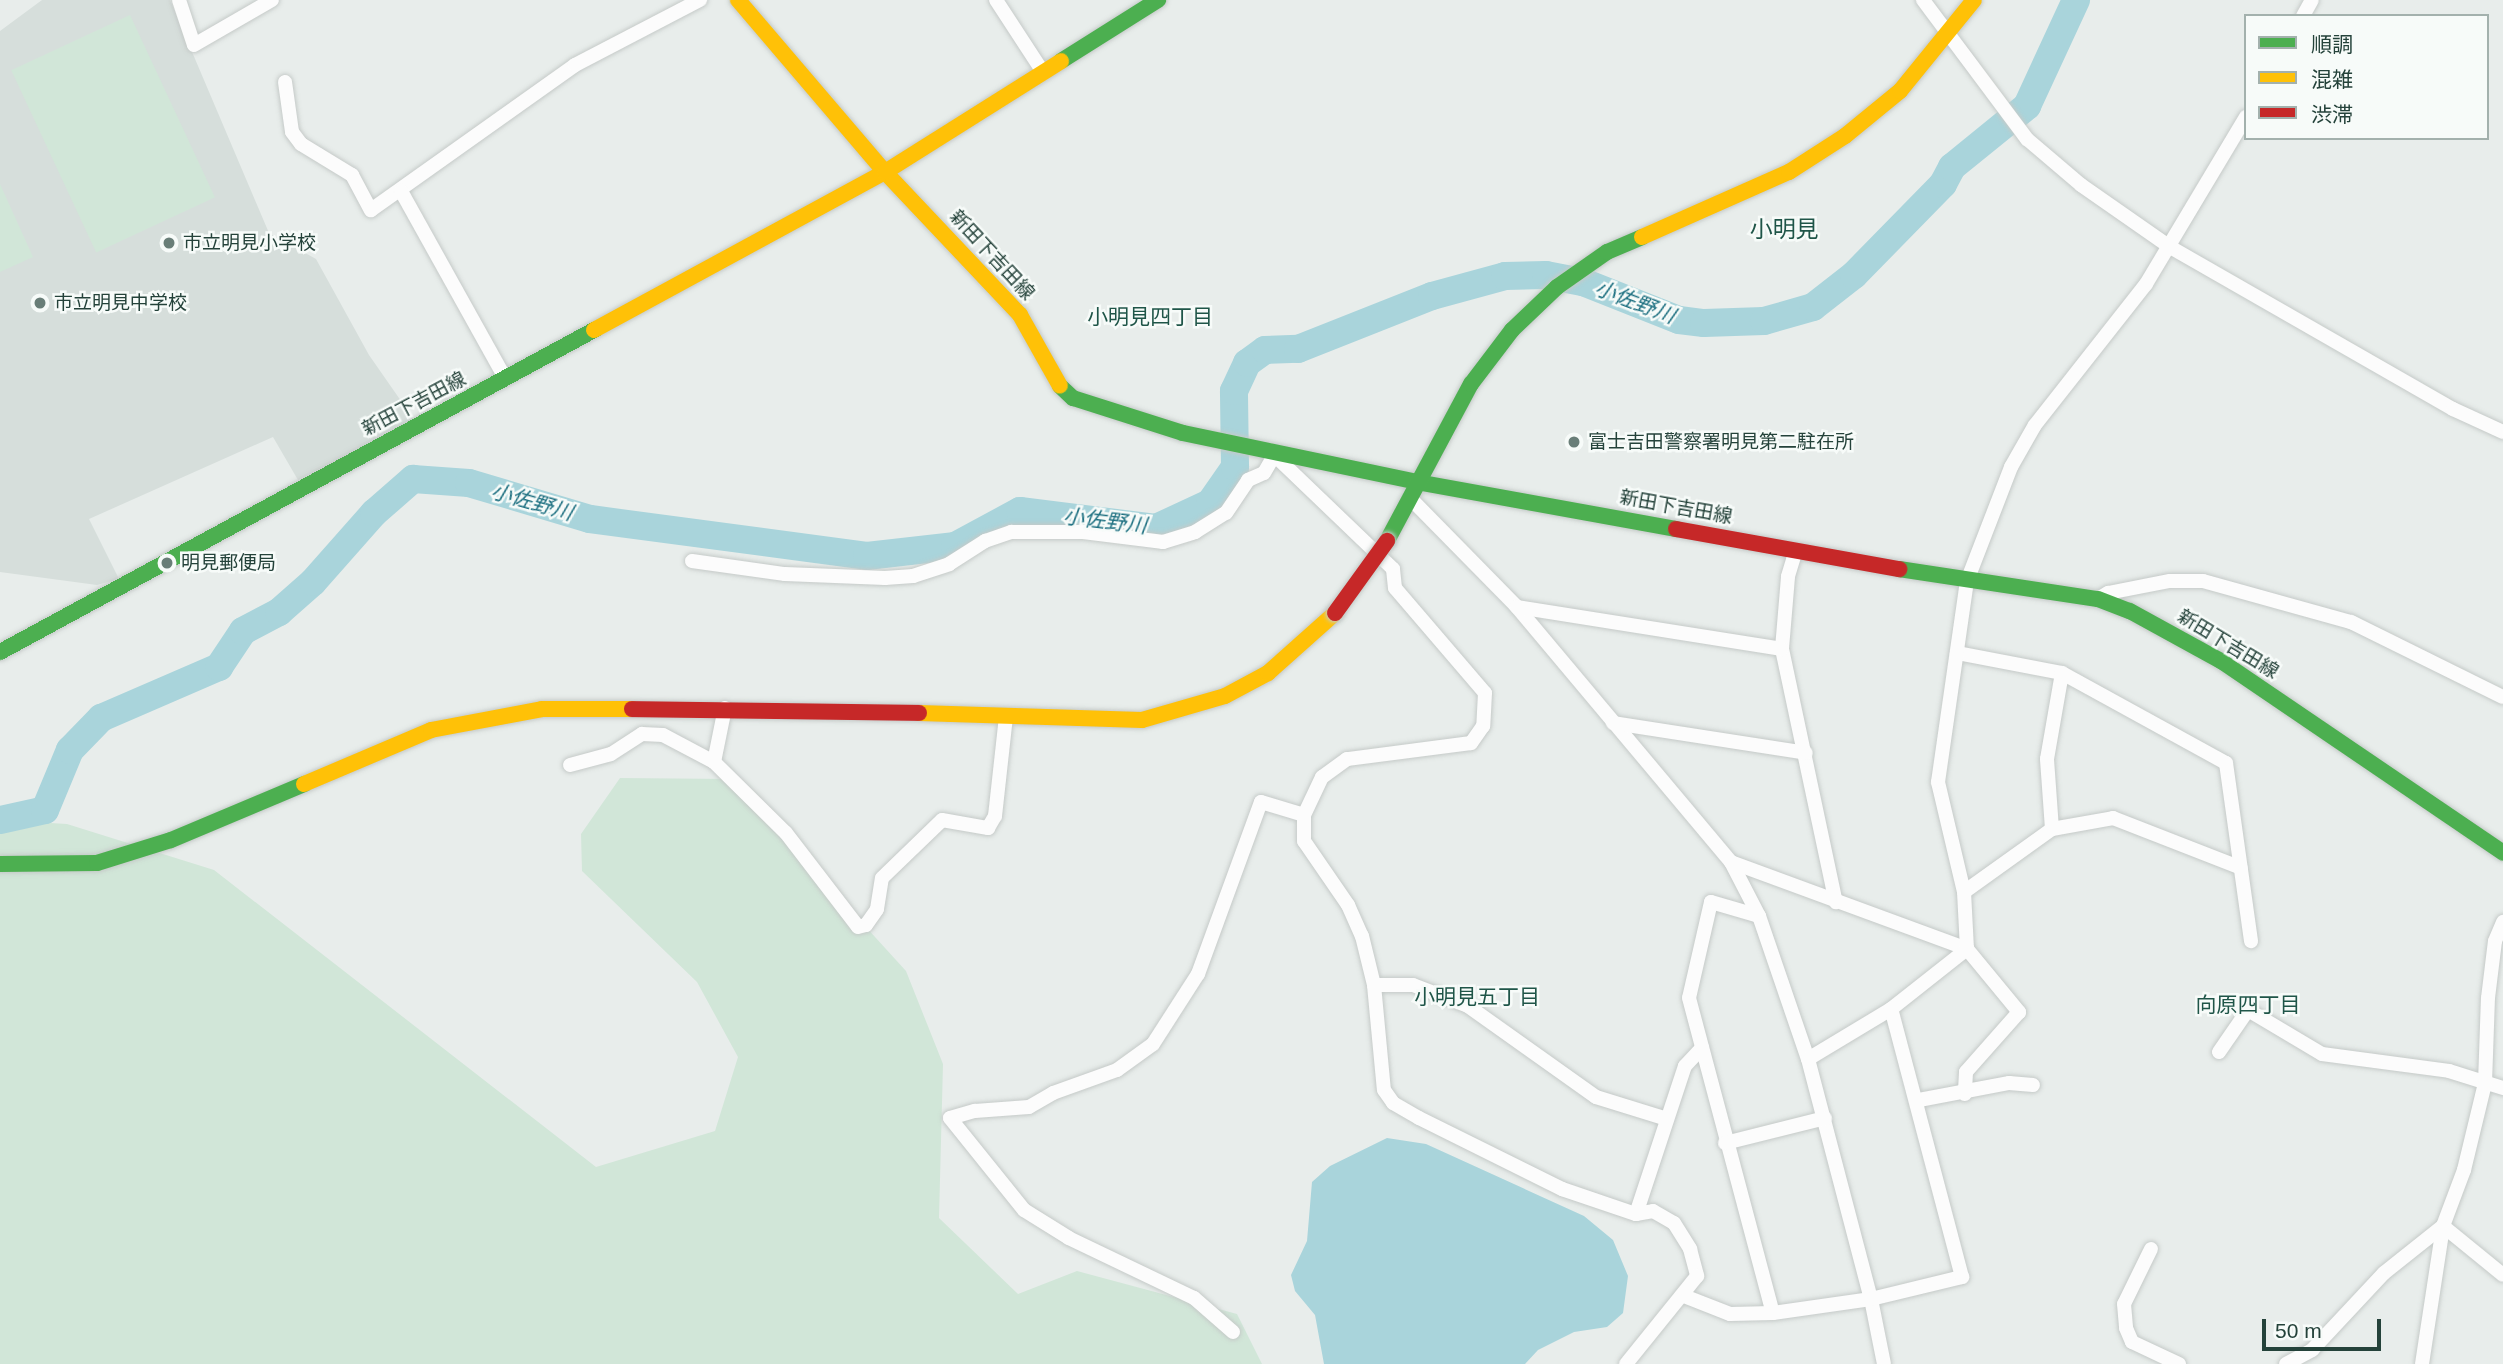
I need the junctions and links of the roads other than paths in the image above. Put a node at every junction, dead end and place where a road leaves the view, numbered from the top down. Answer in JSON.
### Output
{"nodes":[{"id":1,"x":179,"y":0,"type":"edge"},
{"id":2,"x":272,"y":0,"type":"edge"},
{"id":3,"x":700,"y":0,"type":"edge"},
{"id":4,"x":738,"y":0,"type":"edge"},
{"id":5,"x":996,"y":0,"type":"edge"},
{"id":6,"x":1158,"y":0,"type":"edge"},
{"id":7,"x":1923,"y":0,"type":"edge"},
{"id":8,"x":1974,"y":0,"type":"edge"},
{"id":9,"x":1950,"y":34,"type":"junction"},
{"id":10,"x":1043,"y":72,"type":"junction"},
{"id":11,"x":285,"y":82,"type":"dead end"},
{"id":12,"x":2244,"y":120,"type":"edge"},
{"id":13,"x":885,"y":172,"type":"junction"},
{"id":14,"x":401,"y":191,"type":"junction"},
{"id":15,"x":2170,"y":247,"type":"junction"},
{"id":16,"x":505,"y":378,"type":"junction"},
{"id":17,"x":2503,"y":432,"type":"edge"},
{"id":18,"x":1271,"y":452,"type":"junction"},
{"id":19,"x":1417,"y":482,"type":"junction"},
{"id":20,"x":1410,"y":498,"type":"junction"},
{"id":21,"x":1796,"y":550,"type":"junction"},
{"id":22,"x":692,"y":561,"type":"dead end"},
{"id":23,"x":1967,"y":581,"type":"junction"},
{"id":24,"x":2098,"y":599,"type":"junction"},
{"id":25,"x":1517,"y":607,"type":"junction"},
{"id":26,"x":1782,"y":649,"type":"junction"},
{"id":27,"x":0,"y":652,"type":"edge"},
{"id":28,"x":1957,"y":653,"type":"junction"},
{"id":29,"x":2062,"y":673,"type":"junction"},
{"id":30,"x":2503,"y":697,"type":"edge"},
{"id":31,"x":725,"y":708,"type":"junction"},
{"id":32,"x":1006,"y":716,"type":"junction"},
{"id":33,"x":1613,"y":723,"type":"junction"},
{"id":34,"x":1807,"y":753,"type":"junction"},
{"id":35,"x":713,"y":762,"type":"junction"},
{"id":36,"x":570,"y":765,"type":"dead end"},
{"id":37,"x":1304,"y":815,"type":"junction"},
{"id":38,"x":2052,"y":829,"type":"junction"},
{"id":39,"x":2503,"y":853,"type":"edge"},
{"id":40,"x":1731,"y":862,"type":"junction"},
{"id":41,"x":0,"y":864,"type":"edge"},
{"id":42,"x":2241,"y":868,"type":"junction"},
{"id":43,"x":1964,"y":892,"type":"junction"},
{"id":44,"x":1836,"y":902,"type":"junction"},
{"id":45,"x":1759,"y":916,"type":"junction"},
{"id":46,"x":2503,"y":922,"type":"edge"},
{"id":47,"x":2251,"y":941,"type":"dead end"},
{"id":48,"x":1967,"y":949,"type":"junction"},
{"id":49,"x":1374,"y":985,"type":"junction"},
{"id":50,"x":1891,"y":1009,"type":"junction"},
{"id":51,"x":1702,"y":1048,"type":"junction"},
{"id":52,"x":2219,"y":1052,"type":"dead end"},
{"id":53,"x":1808,"y":1059,"type":"junction"},
{"id":54,"x":2485,"y":1083,"type":"junction"},
{"id":55,"x":2033,"y":1085,"type":"dead end"},
{"id":56,"x":2503,"y":1088,"type":"edge"},
{"id":57,"x":1965,"y":1094,"type":"junction"},
{"id":58,"x":1919,"y":1100,"type":"junction"},
{"id":59,"x":1664,"y":1118,"type":"junction"},
{"id":60,"x":1825,"y":1118,"type":"junction"},
{"id":61,"x":1726,"y":1143,"type":"junction"},
{"id":62,"x":1636,"y":1214,"type":"junction"},
{"id":63,"x":2443,"y":1226,"type":"junction"},
{"id":64,"x":2151,"y":1249,"type":"dead end"},
{"id":65,"x":2503,"y":1275,"type":"edge"},
{"id":66,"x":1684,"y":1296,"type":"junction"},
{"id":67,"x":1871,"y":1299,"type":"junction"},
{"id":68,"x":1773,"y":1313,"type":"junction"},
{"id":69,"x":1233,"y":1332,"type":"dead end"},
{"id":70,"x":1626,"y":1364,"type":"edge"},
{"id":71,"x":1884,"y":1364,"type":"edge"},
{"id":72,"x":2179,"y":1364,"type":"edge"},
{"id":73,"x":2286,"y":1364,"type":"edge"},
{"id":74,"x":2422,"y":1364,"type":"edge"}],
"edges":[{"from":1,"to":2,"type":"street"},
{"from":3,"to":14,"type":"street"},
{"from":4,"to":13,"type":"main road"},
{"from":5,"to":10,"type":"street"},
{"from":6,"to":10,"type":"main road","name":"新田下吉田線"},
{"from":7,"to":9,"type":"street"},
{"from":8,"to":9,"type":"main road"},
{"from":9,"to":15,"type":"street"},
{"from":9,"to":19,"type":"main road"},
{"from":10,"to":13,"type":"main road","name":"新田下吉田線"},
{"from":11,"to":14,"type":"street"},
{"from":12,"to":15,"type":"street"},
{"from":13,"to":16,"type":"main road","name":"新田下吉田線"},
{"from":13,"to":18,"type":"main road","name":"新田下吉田線"},
{"from":14,"to":16,"type":"street"},
{"from":15,"to":17,"type":"street"},
{"from":15,"to":23,"type":"street"},
{"from":16,"to":27,"type":"main road","name":"新田下吉田線"},
{"from":18,"to":19,"type":"main road","name":"新田下吉田線"},
{"from":18,"to":22,"type":"street"},
{"from":18,"to":37,"type":"street"},
{"from":19,"to":20,"type":"main road"},
{"from":19,"to":21,"type":"main road","name":"新田下吉田線"},
{"from":20,"to":25,"type":"street"},
{"from":20,"to":32,"type":"main road","bridge":true},
{"from":21,"to":23,"type":"main road","name":"新田下吉田線"},
{"from":21,"to":26,"type":"street"},
{"from":23,"to":24,"type":"main road","name":"新田下吉田線"},
{"from":23,"to":28,"type":"street"},
{"from":24,"to":30,"type":"street"},
{"from":24,"to":39,"type":"main road","name":"新田下吉田線"},
{"from":25,"to":26,"type":"street"},
{"from":25,"to":33,"type":"street"},
{"from":26,"to":34,"type":"street"},
{"from":28,"to":29,"type":"street"},
{"from":28,"to":43,"type":"street"},
{"from":29,"to":38,"type":"street"},
{"from":29,"to":42,"type":"street"},
{"from":31,"to":32,"type":"main road"},
{"from":31,"to":35,"type":"street"},
{"from":31,"to":41,"type":"main road"},
{"from":32,"to":35,"type":"street"},
{"from":33,"to":34,"type":"street"},
{"from":33,"to":40,"type":"street"},
{"from":34,"to":44,"type":"street"},
{"from":35,"to":36,"type":"street"},
{"from":37,"to":49,"type":"street"},
{"from":37,"to":69,"type":"street"},
{"from":38,"to":42,"type":"street"},
{"from":38,"to":43,"type":"street"},
{"from":40,"to":44,"type":"street"},
{"from":40,"to":45,"type":"street"},
{"from":42,"to":47,"type":"street"},
{"from":43,"to":48,"type":"street"},
{"from":44,"to":48,"type":"street"},
{"from":45,"to":51,"type":"street"},
{"from":45,"to":53,"type":"street"},
{"from":46,"to":54,"type":"street"},
{"from":48,"to":50,"type":"street"},
{"from":48,"to":57,"type":"street"},
{"from":49,"to":59,"type":"street"},
{"from":49,"to":62,"type":"street"},
{"from":50,"to":53,"type":"street"},
{"from":50,"to":58,"type":"street"},
{"from":51,"to":59,"type":"street"},
{"from":51,"to":61,"type":"street"},
{"from":52,"to":54,"type":"street"},
{"from":53,"to":60,"type":"street"},
{"from":54,"to":56,"type":"street"},
{"from":54,"to":63,"type":"street"},
{"from":55,"to":57,"type":"street"},
{"from":57,"to":58,"type":"street"},
{"from":58,"to":67,"type":"street"},
{"from":59,"to":62,"type":"street"},
{"from":60,"to":61,"type":"street"},
{"from":60,"to":67,"type":"street"},
{"from":61,"to":68,"type":"street"},
{"from":62,"to":66,"type":"street"},
{"from":63,"to":65,"type":"street"},
{"from":63,"to":73,"type":"street"},
{"from":63,"to":74,"type":"street"},
{"from":64,"to":72,"type":"street"},
{"from":66,"to":68,"type":"street"},
{"from":66,"to":70,"type":"street"},
{"from":67,"to":68,"type":"street"},
{"from":67,"to":71,"type":"street"}]}
